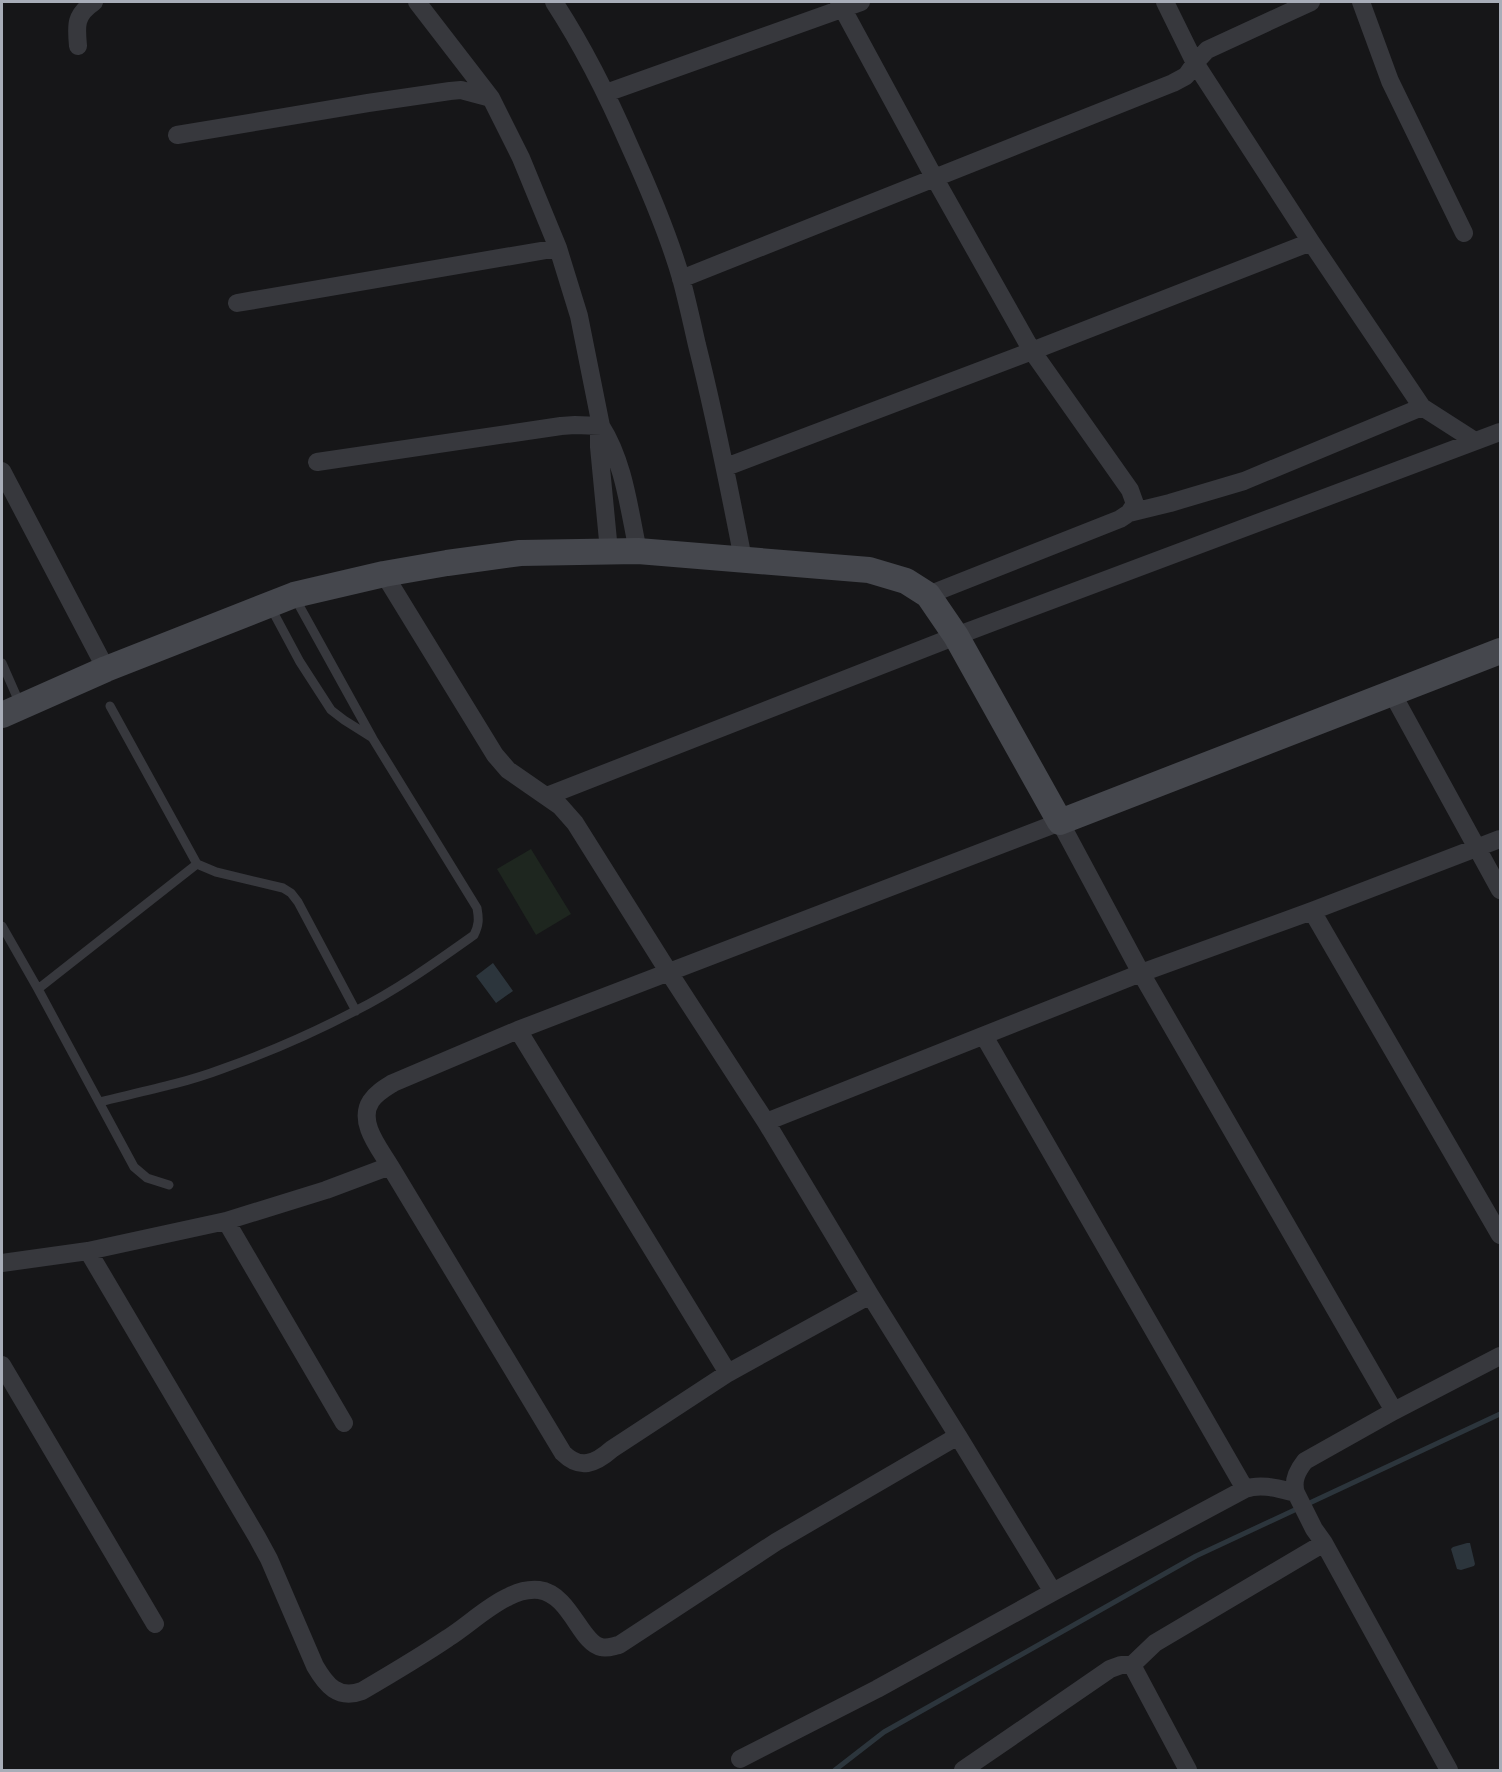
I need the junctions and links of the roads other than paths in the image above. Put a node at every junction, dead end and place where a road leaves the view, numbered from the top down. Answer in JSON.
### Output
{"nodes":[{"id":1,"x":94,"y":2,"type":"edge"},
{"id":2,"x":417,"y":2,"type":"edge"},
{"id":3,"x":554,"y":2,"type":"edge"},
{"id":4,"x":861,"y":2,"type":"edge"},
{"id":5,"x":1165,"y":2,"type":"edge"},
{"id":6,"x":1311,"y":2,"type":"edge"},
{"id":7,"x":1361,"y":2,"type":"edge"},
{"id":8,"x":841,"y":5,"type":"edge"},
{"id":9,"x":78,"y":46,"type":"dead end"},
{"id":10,"x":1195,"y":63,"type":"junction"},
{"id":11,"x":606,"y":93,"type":"junction"},
{"id":12,"x":491,"y":98,"type":"junction"},
{"id":13,"x":177,"y":135,"type":"dead end"},
{"id":14,"x":934,"y":177,"type":"junction"},
{"id":15,"x":1464,"y":233,"type":"dead end"},
{"id":16,"x":1311,"y":242,"type":"junction"},
{"id":17,"x":558,"y":248,"type":"junction"},
{"id":18,"x":681,"y":279,"type":"junction"},
{"id":19,"x":237,"y":303,"type":"dead end"},
{"id":20,"x":1032,"y":351,"type":"junction"},
{"id":21,"x":1422,"y":406,"type":"junction"},
{"id":22,"x":601,"y":426,"type":"junction"},
{"id":23,"x":1500,"y":432,"type":"edge"},
{"id":24,"x":1474,"y":441,"type":"junction"},
{"id":25,"x":316,"y":462,"type":"dead end"},
{"id":26,"x":726,"y":467,"type":"junction"},
{"id":27,"x":2,"y":471,"type":"edge"},
{"id":28,"x":1129,"y":513,"type":"junction"},
{"id":29,"x":609,"y":551,"type":"junction"},
{"id":30,"x":638,"y":551,"type":"junction"},
{"id":31,"x":742,"y":559,"type":"junction"},
{"id":32,"x":384,"y":574,"type":"junction"},
{"id":33,"x":294,"y":595,"type":"junction"},
{"id":34,"x":928,"y":595,"type":"junction"},
{"id":35,"x":269,"y":605,"type":"junction"},
{"id":36,"x":956,"y":636,"type":"junction"},
{"id":37,"x":1500,"y":651,"type":"edge"},
{"id":38,"x":2,"y":663,"type":"edge"},
{"id":39,"x":106,"y":669,"type":"junction"},
{"id":40,"x":1392,"y":693,"type":"junction"},
{"id":41,"x":110,"y":706,"type":"dead end"},
{"id":42,"x":11,"y":710,"type":"edge"},
{"id":43,"x":374,"y":739,"type":"junction"},
{"id":44,"x":547,"y":796,"type":"junction"},
{"id":45,"x":1060,"y":822,"type":"junction"},
{"id":46,"x":1500,"y":839,"type":"edge"},
{"id":47,"x":1477,"y":848,"type":"junction"},
{"id":48,"x":197,"y":864,"type":"junction"},
{"id":49,"x":1500,"y":890,"type":"edge"},
{"id":50,"x":1312,"y":911,"type":"junction"},
{"id":51,"x":2,"y":927,"type":"edge"},
{"id":52,"x":668,"y":971,"type":"junction"},
{"id":53,"x":1141,"y":973,"type":"junction"},
{"id":54,"x":38,"y":989,"type":"junction"},
{"id":55,"x":356,"y":1011,"type":"junction"},
{"id":56,"x":518,"y":1030,"type":"junction"},
{"id":57,"x":984,"y":1036,"type":"junction"},
{"id":58,"x":99,"y":1102,"type":"junction"},
{"id":59,"x":766,"y":1122,"type":"junction"},
{"id":60,"x":390,"y":1166,"type":"junction"},
{"id":61,"x":169,"y":1185,"type":"dead end"},
{"id":62,"x":226,"y":1221,"type":"junction"},
{"id":63,"x":1500,"y":1235,"type":"edge"},
{"id":64,"x":88,"y":1251,"type":"junction"},
{"id":65,"x":2,"y":1263,"type":"edge"},
{"id":66,"x":870,"y":1295,"type":"junction"},
{"id":67,"x":1500,"y":1356,"type":"edge"},
{"id":68,"x":2,"y":1365,"type":"edge"},
{"id":69,"x":728,"y":1372,"type":"junction"},
{"id":70,"x":1394,"y":1411,"type":"junction"},
{"id":71,"x":344,"y":1423,"type":"dead end"},
{"id":72,"x":958,"y":1436,"type":"junction"},
{"id":73,"x":1245,"y":1489,"type":"junction"},
{"id":74,"x":1298,"y":1498,"type":"junction"},
{"id":75,"x":1319,"y":1536,"type":"junction"},
{"id":76,"x":1053,"y":1592,"type":"junction"},
{"id":77,"x":155,"y":1624,"type":"dead end"},
{"id":78,"x":1132,"y":1665,"type":"junction"},
{"id":79,"x":740,"y":1759,"type":"dead end"},
{"id":80,"x":963,"y":1770,"type":"edge"},
{"id":81,"x":1188,"y":1770,"type":"edge"},
{"id":82,"x":1449,"y":1770,"type":"edge"}],
"edges":[{"from":1,"to":9,"type":"street"},
{"from":2,"to":12,"type":"street"},
{"from":3,"to":11,"type":"street"},
{"from":4,"to":8,"type":"street"},
{"from":5,"to":10,"type":"street"},
{"from":6,"to":10,"type":"street"},
{"from":7,"to":15,"type":"street"},
{"from":8,"to":11,"type":"street"},
{"from":8,"to":14,"type":"street"},
{"from":10,"to":14,"type":"street"},
{"from":10,"to":16,"type":"street"},
{"from":11,"to":18,"type":"street"},
{"from":12,"to":13,"type":"street"},
{"from":12,"to":17,"type":"street"},
{"from":14,"to":18,"type":"street"},
{"from":14,"to":20,"type":"street"},
{"from":16,"to":20,"type":"street"},
{"from":16,"to":21,"type":"street"},
{"from":17,"to":19,"type":"street"},
{"from":17,"to":22,"type":"street"},
{"from":18,"to":26,"type":"street"},
{"from":20,"to":26,"type":"street"},
{"from":20,"to":28,"type":"street"},
{"from":21,"to":24,"type":"street"},
{"from":21,"to":28,"type":"street"},
{"from":22,"to":25,"type":"street"},
{"from":22,"to":29,"type":"street"},
{"from":22,"to":30,"type":"street"},
{"from":23,"to":24,"type":"street"},
{"from":24,"to":36,"type":"street"},
{"from":26,"to":31,"type":"street"},
{"from":27,"to":39,"type":"street"},
{"from":28,"to":34,"type":"street"},
{"from":29,"to":30,"type":"street"},
{"from":29,"to":32,"type":"street"},
{"from":30,"to":31,"type":"street"},
{"from":31,"to":34,"type":"street"},
{"from":32,"to":33,"type":"street"},
{"from":32,"to":44,"type":"street"},
{"from":33,"to":35,"type":"street"},
{"from":33,"to":43,"type":"lane"},
{"from":34,"to":36,"type":"street"},
{"from":35,"to":39,"type":"street"},
{"from":35,"to":43,"type":"lane"},
{"from":36,"to":44,"type":"street"},
{"from":36,"to":45,"type":"street"},
{"from":37,"to":40,"type":"street"},
{"from":38,"to":42,"type":"lane"},
{"from":39,"to":42,"type":"street"},
{"from":40,"to":45,"type":"street"},
{"from":40,"to":47,"type":"street"},
{"from":41,"to":48,"type":"lane"},
{"from":43,"to":55,"type":"lane"},
{"from":44,"to":52,"type":"street"},
{"from":45,"to":52,"type":"street"},
{"from":45,"to":53,"type":"street"},
{"from":46,"to":47,"type":"street"},
{"from":47,"to":49,"type":"street"},
{"from":47,"to":50,"type":"street"},
{"from":48,"to":54,"type":"lane"},
{"from":48,"to":55,"type":"lane"},
{"from":50,"to":53,"type":"street"},
{"from":50,"to":63,"type":"street"},
{"from":51,"to":54,"type":"lane"},
{"from":52,"to":56,"type":"street"},
{"from":52,"to":59,"type":"street"},
{"from":53,"to":57,"type":"street"},
{"from":53,"to":70,"type":"street"},
{"from":54,"to":58,"type":"lane"},
{"from":55,"to":58,"type":"lane"},
{"from":56,"to":60,"type":"street"},
{"from":56,"to":69,"type":"street"},
{"from":57,"to":59,"type":"street"},
{"from":57,"to":73,"type":"street"},
{"from":58,"to":61,"type":"lane"},
{"from":59,"to":66,"type":"street"},
{"from":60,"to":62,"type":"street"},
{"from":60,"to":69,"type":"street"},
{"from":62,"to":64,"type":"street"},
{"from":62,"to":71,"type":"street"},
{"from":64,"to":65,"type":"street"},
{"from":64,"to":72,"type":"street"},
{"from":66,"to":69,"type":"street"},
{"from":66,"to":72,"type":"street"},
{"from":67,"to":70,"type":"street"},
{"from":68,"to":77,"type":"street"},
{"from":70,"to":74,"type":"street"},
{"from":72,"to":76,"type":"street"},
{"from":73,"to":74,"type":"street"},
{"from":73,"to":76,"type":"street"},
{"from":74,"to":75,"type":"street"},
{"from":75,"to":78,"type":"street"},
{"from":75,"to":82,"type":"street"},
{"from":76,"to":79,"type":"street"},
{"from":78,"to":80,"type":"street"},
{"from":78,"to":81,"type":"street"}]}
